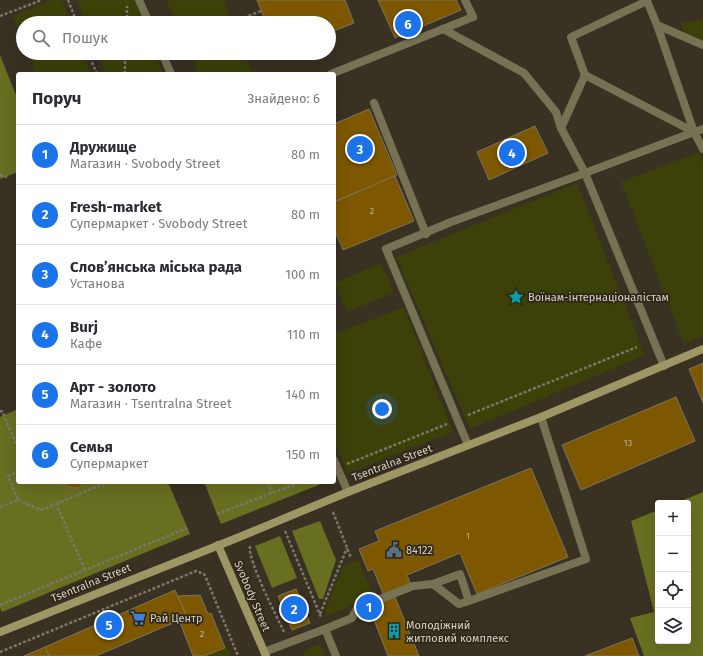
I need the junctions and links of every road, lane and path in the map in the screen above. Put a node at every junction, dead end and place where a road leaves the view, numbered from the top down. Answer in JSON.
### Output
{"nodes":[{"id":1,"x":42,"y":0,"type":"edge"},
{"id":2,"x":68,"y":0,"type":"edge"},
{"id":3,"x":128,"y":0,"type":"edge"},
{"id":4,"x":139,"y":0,"type":"edge"},
{"id":5,"x":465,"y":0,"type":"edge"},
{"id":6,"x":647,"y":1,"type":"edge"},
{"id":7,"x":261,"y":11,"type":"dead end"},
{"id":8,"x":0,"y":16,"type":"edge"},
{"id":9,"x":74,"y":16,"type":"edge"},
{"id":10,"x":127,"y":16,"type":"edge"},
{"id":11,"x":146,"y":16,"type":"edge"},
{"id":12,"x":248,"y":16,"type":"edge"},
{"id":13,"x":657,"y":25,"type":"junction"},
{"id":14,"x":443,"y":29,"type":"junction"},
{"id":15,"x":703,"y":46,"type":"edge"},
{"id":16,"x":91,"y":60,"type":"edge"},
{"id":17,"x":125,"y":60,"type":"edge"},
{"id":18,"x":165,"y":60,"type":"edge"},
{"id":19,"x":96,"y":72,"type":"edge"},
{"id":20,"x":124,"y":72,"type":"edge"},
{"id":21,"x":169,"y":72,"type":"edge"},
{"id":22,"x":336,"y":72,"type":"edge"},
{"id":23,"x":585,"y":75,"type":"junction"},
{"id":24,"x":374,"y":103,"type":"dead end"},
{"id":25,"x":561,"y":128,"type":"junction"},
{"id":26,"x":703,"y":129,"type":"edge"},
{"id":27,"x":694,"y":132,"type":"junction"},
{"id":28,"x":703,"y":138,"type":"edge"},
{"id":29,"x":703,"y":149,"type":"edge"},
{"id":30,"x":585,"y":172,"type":"junction"},
{"id":31,"x":0,"y":175,"type":"edge"},
{"id":32,"x":7,"y":176,"type":"dead end"},
{"id":33,"x":426,"y":234,"type":"junction"},
{"id":34,"x":637,"y":347,"type":"dead end"},
{"id":35,"x":703,"y":349,"type":"edge"},
{"id":36,"x":664,"y":366,"type":"junction"},
{"id":37,"x":0,"y":412,"type":"edge"},
{"id":38,"x":540,"y":417,"type":"junction"},
{"id":39,"x":458,"y":420,"type":"junction"},
{"id":40,"x":16,"y":443,"type":"edge"},
{"id":41,"x":468,"y":445,"type":"junction"},
{"id":42,"x":336,"y":464,"type":"edge"},
{"id":43,"x":338,"y":468,"type":"junction"},
{"id":44,"x":16,"y":473,"type":"edge"},
{"id":45,"x":103,"y":484,"type":"edge"},
{"id":46,"x":268,"y":484,"type":"edge"},
{"id":47,"x":296,"y":484,"type":"edge"},
{"id":48,"x":348,"y":492,"type":"junction"},
{"id":49,"x":272,"y":493,"type":"junction"},
{"id":50,"x":18,"y":500,"type":"junction"},
{"id":51,"x":56,"y":504,"type":"junction"},
{"id":52,"x":0,"y":507,"type":"edge"},
{"id":53,"x":332,"y":510,"type":"dead end"},
{"id":54,"x":217,"y":514,"type":"dead end"},
{"id":55,"x":187,"y":528,"type":"dead end"},
{"id":56,"x":284,"y":528,"type":"dead end"},
{"id":57,"x":218,"y":544,"type":"junction"},
{"id":58,"x":250,"y":546,"type":"dead end"},
{"id":59,"x":347,"y":548,"type":"junction"},
{"id":60,"x":351,"y":558,"type":"dead end"},
{"id":61,"x":85,"y":570,"type":"junction"},
{"id":62,"x":434,"y":584,"type":"junction"},
{"id":63,"x":469,"y":601,"type":"junction"},
{"id":64,"x":0,"y":605,"type":"edge"},
{"id":65,"x":320,"y":614,"type":"junction"},
{"id":66,"x":326,"y":628,"type":"junction"},
{"id":67,"x":0,"y":632,"type":"edge"},
{"id":68,"x":289,"y":643,"type":"junction"},
{"id":69,"x":0,"y":652,"type":"edge"},
{"id":70,"x":265,"y":654,"type":"edge"},
{"id":71,"x":238,"y":656,"type":"edge"},
{"id":72,"x":336,"y":656,"type":"edge"}],
"edges":[{"from":1,"to":8,"type":"path"},
{"from":2,"to":9,"type":"path"},
{"from":3,"to":10,"type":"path"},
{"from":4,"to":11,"type":"street"},
{"from":5,"to":14,"type":"street"},
{"from":6,"to":13,"type":"street"},
{"from":6,"to":23,"type":"street"},
{"from":7,"to":12,"type":"path"},
{"from":13,"to":15,"type":"street"},
{"from":13,"to":27,"type":"street"},
{"from":14,"to":22,"type":"street"},
{"from":14,"to":25,"type":"street"},
{"from":16,"to":19,"type":"path"},
{"from":17,"to":20,"type":"path"},
{"from":18,"to":21,"type":"street"},
{"from":23,"to":25,"type":"street"},
{"from":23,"to":27,"type":"street"},
{"from":24,"to":33,"type":"street"},
{"from":25,"to":30,"type":"street"},
{"from":26,"to":27,"type":"street"},
{"from":27,"to":28,"type":"street"},
{"from":27,"to":29,"type":"street"},
{"from":27,"to":30,"type":"street"},
{"from":30,"to":33,"type":"street"},
{"from":30,"to":36,"type":"street"},
{"from":31,"to":32,"type":"path"},
{"from":33,"to":39,"type":"street"},
{"from":34,"to":39,"type":"path"},
{"from":35,"to":36,"type":"street","name":"Tsentralna Street"},
{"from":36,"to":38,"type":"street","name":"Tsentralna Street"},
{"from":37,"to":40,"type":"path"},
{"from":38,"to":41,"type":"street","name":"Tsentralna Street"},
{"from":38,"to":63,"type":"street"},
{"from":39,"to":41,"type":"street"},
{"from":39,"to":43,"type":"path"},
{"from":41,"to":48,"type":"street","name":"Tsentralna Street"},
{"from":42,"to":43,"type":"street"},
{"from":43,"to":48,"type":"street"},
{"from":44,"to":50,"type":"path"},
{"from":45,"to":51,"type":"path"},
{"from":46,"to":49,"type":"path"},
{"from":47,"to":49,"type":"path"},
{"from":48,"to":57,"type":"street","name":"Tsentralna Street"},
{"from":49,"to":54,"type":"path"},
{"from":50,"to":51,"type":"path"},
{"from":50,"to":52,"type":"path"},
{"from":51,"to":61,"type":"path"},
{"from":53,"to":59,"type":"path"},
{"from":55,"to":61,"type":"path"},
{"from":56,"to":65,"type":"path"},
{"from":57,"to":67,"type":"street","name":"Tsentralna Street"},
{"from":57,"to":70,"type":"street","name":"Svobody Street"},
{"from":58,"to":68,"type":"path"},
{"from":59,"to":60,"type":"path"},
{"from":59,"to":65,"type":"path"},
{"from":61,"to":64,"type":"path"},
{"from":62,"to":63,"type":"street"},
{"from":62,"to":63,"type":"street"},
{"from":62,"to":66,"type":"street"},
{"from":65,"to":66,"type":"path"},
{"from":66,"to":68,"type":"street"},
{"from":66,"to":72,"type":"street"},
{"from":68,"to":70,"type":"street"},
{"from":69,"to":71,"type":"path"}]}
